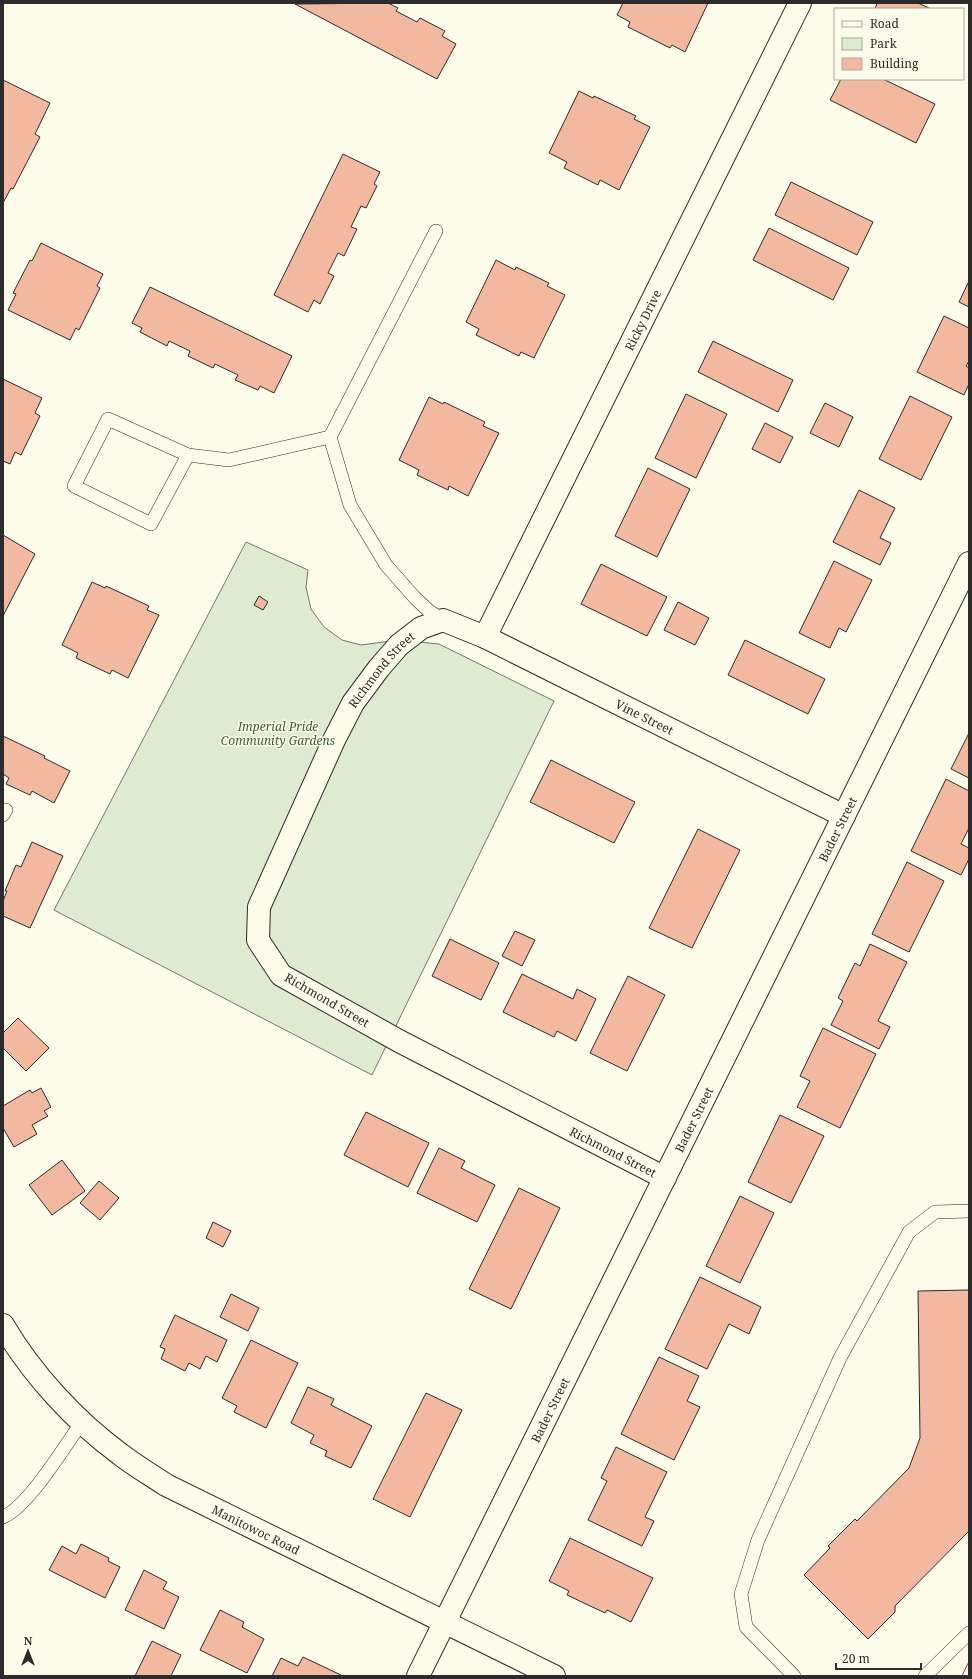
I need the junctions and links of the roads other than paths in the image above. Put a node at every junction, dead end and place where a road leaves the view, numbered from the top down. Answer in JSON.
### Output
{"nodes":[{"id":1,"x":800,"y":3,"type":"edge"},
{"id":2,"x":436,"y":231,"type":"dead end"},
{"id":3,"x":330,"y":437,"type":"junction"},
{"id":4,"x":188,"y":455,"type":"junction"},
{"id":5,"x":969,"y":563,"type":"edge"},
{"id":6,"x":443,"y":620,"type":"junction"},
{"id":7,"x":485,"y":637,"type":"junction"},
{"id":8,"x":844,"y":816,"type":"junction"},
{"id":9,"x":665,"y":1178,"type":"junction"},
{"id":10,"x":969,"y":1211,"type":"edge"},
{"id":11,"x":3,"y":1325,"type":"edge"},
{"id":12,"x":82,"y":1422,"type":"junction"},
{"id":13,"x":3,"y":1517,"type":"edge"},
{"id":14,"x":445,"y":1622,"type":"junction"},
{"id":15,"x":969,"y":1633,"type":"edge"},
{"id":16,"x":418,"y":1676,"type":"edge"},
{"id":17,"x":554,"y":1676,"type":"edge"},
{"id":18,"x":794,"y":1676,"type":"edge"},
{"id":19,"x":925,"y":1676,"type":"edge"}],
"edges":[{"from":1,"to":7,"type":"street","name":"Ricky Drive"},
{"from":2,"to":3,"type":"lane"},
{"from":3,"to":4,"type":"lane"},
{"from":3,"to":6,"type":"lane"},
{"from":4,"to":4,"type":"lane"},
{"from":5,"to":8,"type":"street","name":"Bader Street"},
{"from":6,"to":7,"type":"street","name":"Vine Street"},
{"from":6,"to":9,"type":"street","name":"Richmond Street"},
{"from":7,"to":8,"type":"street","name":"Vine Street"},
{"from":8,"to":9,"type":"street","name":"Bader Street"},
{"from":9,"to":14,"type":"street","name":"Bader Street"},
{"from":10,"to":18,"type":"lane"},
{"from":11,"to":12,"type":"street","name":"Manitowoc Road"},
{"from":12,"to":13,"type":"lane"},
{"from":12,"to":14,"type":"street","name":"Manitowoc Road"},
{"from":14,"to":16,"type":"street","name":"Bader Street"},
{"from":14,"to":17,"type":"street","name":"Manitowoc Road"},
{"from":15,"to":19,"type":"lane"}]}
